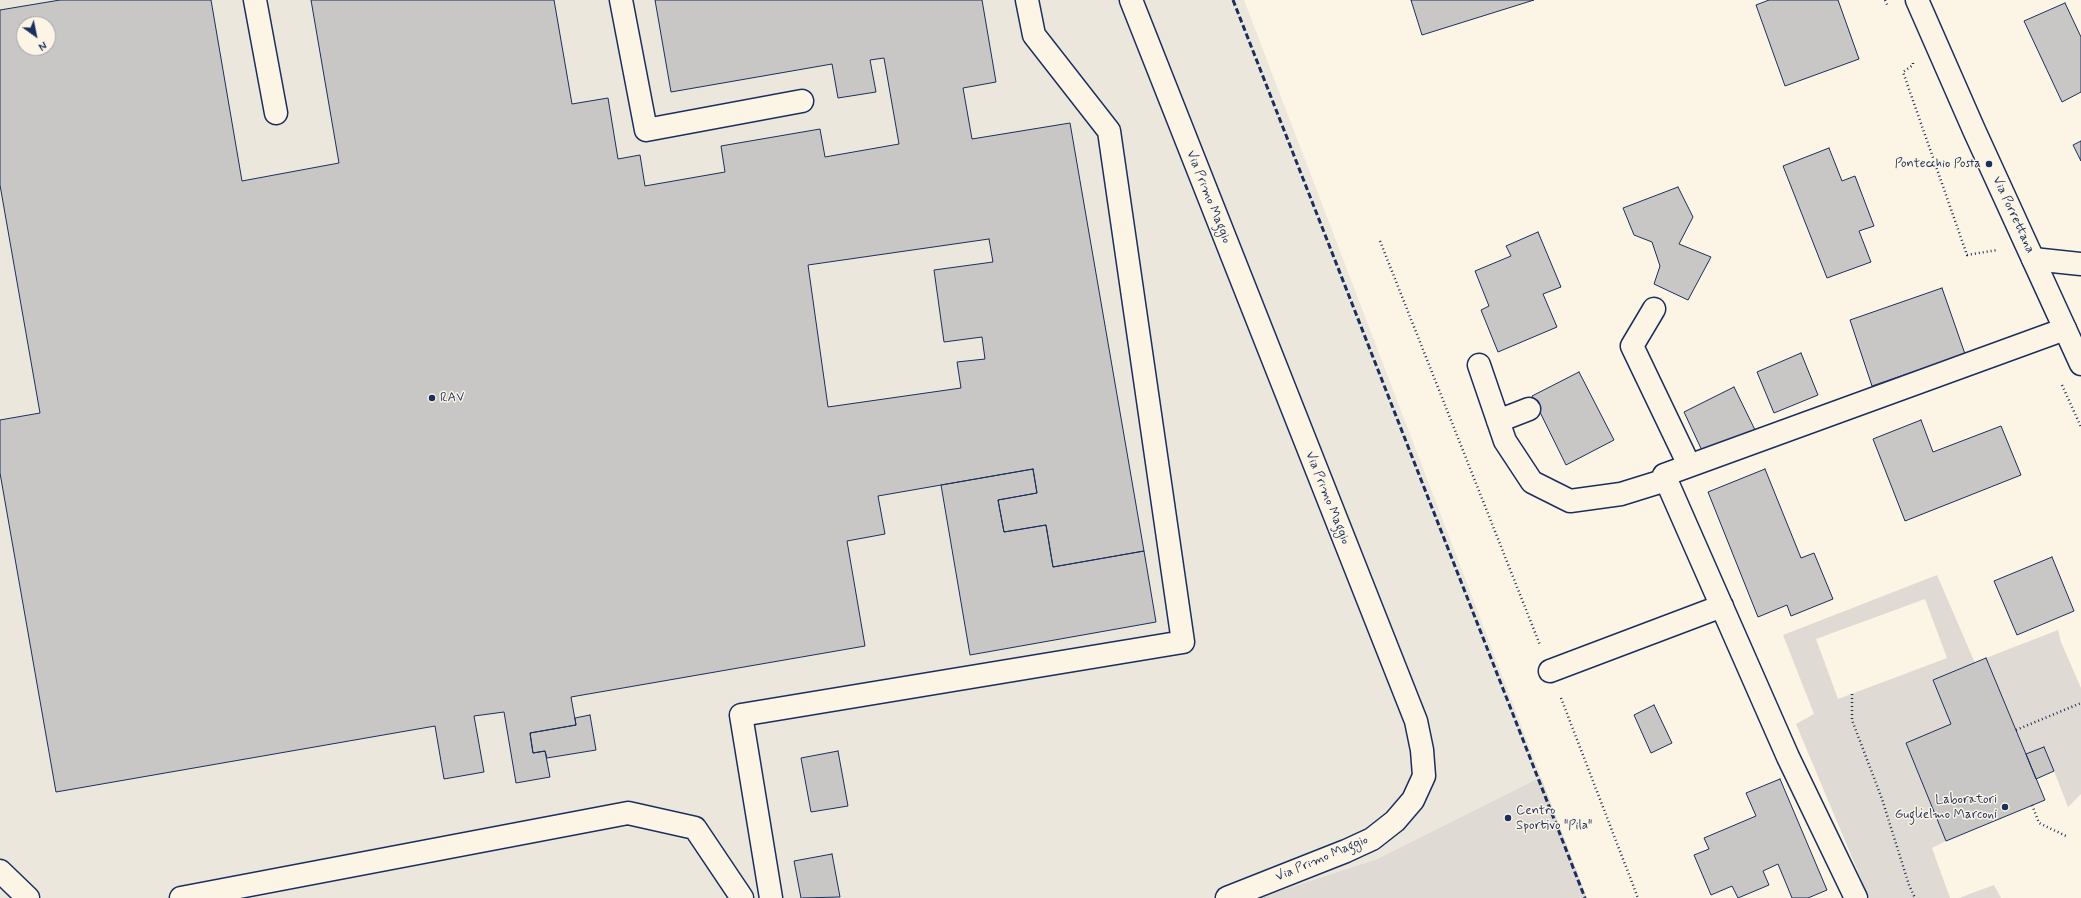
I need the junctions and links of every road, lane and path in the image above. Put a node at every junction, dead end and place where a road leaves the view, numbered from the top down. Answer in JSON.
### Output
{"nodes":[{"id":1,"x":255,"y":0,"type":"edge"},
{"id":2,"x":621,"y":0,"type":"edge"},
{"id":3,"x":1027,"y":0,"type":"edge"},
{"id":4,"x":1131,"y":0,"type":"edge"},
{"id":5,"x":1885,"y":0,"type":"edge"},
{"id":6,"x":1917,"y":0,"type":"edge"},
{"id":7,"x":1891,"y":14,"type":"dead end"},
{"id":8,"x":1910,"y":58,"type":"dead end"},
{"id":9,"x":802,"y":101,"type":"dead end"},
{"id":10,"x":276,"y":112,"type":"dead end"},
{"id":11,"x":1380,"y":241,"type":"dead end"},
{"id":12,"x":2000,"y":249,"type":"dead end"},
{"id":13,"x":2033,"y":259,"type":"junction"},
{"id":14,"x":2081,"y":264,"type":"edge"},
{"id":15,"x":1654,"y":310,"type":"dead end"},
{"id":16,"x":2075,"y":346,"type":"edge"},
{"id":17,"x":1479,"y":365,"type":"dead end"},
{"id":18,"x":2059,"y":379,"type":"dead end"},
{"id":19,"x":1530,"y":409,"type":"dead end"},
{"id":20,"x":1498,"y":421,"type":"junction"},
{"id":21,"x":2081,"y":427,"type":"edge"},
{"id":22,"x":1689,"y":465,"type":"junction"},
{"id":23,"x":1666,"y":480,"type":"junction"},
{"id":24,"x":1722,"y":606,"type":"junction"},
{"id":25,"x":1550,"y":671,"type":"junction"},
{"id":26,"x":1852,"y":694,"type":"dead end"},
{"id":27,"x":2081,"y":703,"type":"edge"},
{"id":28,"x":2016,"y":730,"type":"dead end"},
{"id":29,"x":2032,"y":805,"type":"dead end"},
{"id":30,"x":2068,"y":837,"type":"dead end"},
{"id":31,"x":0,"y":871,"type":"edge"},
{"id":32,"x":28,"y":898,"type":"edge"},
{"id":33,"x":181,"y":898,"type":"edge"},
{"id":34,"x":742,"y":898,"type":"edge"},
{"id":35,"x":771,"y":898,"type":"edge"},
{"id":36,"x":1227,"y":898,"type":"edge"},
{"id":37,"x":1638,"y":898,"type":"edge"},
{"id":38,"x":1856,"y":898,"type":"edge"},
{"id":39,"x":1915,"y":898,"type":"edge"}],
"edges":[{"from":1,"to":10,"type":"street"},
{"from":2,"to":9,"type":"street"},
{"from":3,"to":35,"type":"street"},
{"from":4,"to":36,"type":"street","name":"Via Primo Maggio"},
{"from":5,"to":7,"type":"path"},
{"from":6,"to":13,"type":"street","name":"Via Porrettana"},
{"from":8,"to":12,"type":"path"},
{"from":11,"to":25,"type":"path"},
{"from":13,"to":14,"type":"street"},
{"from":13,"to":16,"type":"street","name":"Via Porrettana"},
{"from":15,"to":22,"type":"street"},
{"from":16,"to":22,"type":"street"},
{"from":17,"to":20,"type":"street"},
{"from":18,"to":21,"type":"path"},
{"from":19,"to":20,"type":"street"},
{"from":20,"to":23,"type":"street"},
{"from":22,"to":23,"type":"street"},
{"from":23,"to":24,"type":"street"},
{"from":24,"to":25,"type":"street"},
{"from":24,"to":38,"type":"street"},
{"from":25,"to":37,"type":"path"},
{"from":26,"to":39,"type":"path"},
{"from":27,"to":28,"type":"path"},
{"from":29,"to":30,"type":"path"},
{"from":31,"to":32,"type":"street"},
{"from":33,"to":34,"type":"street"}]}
